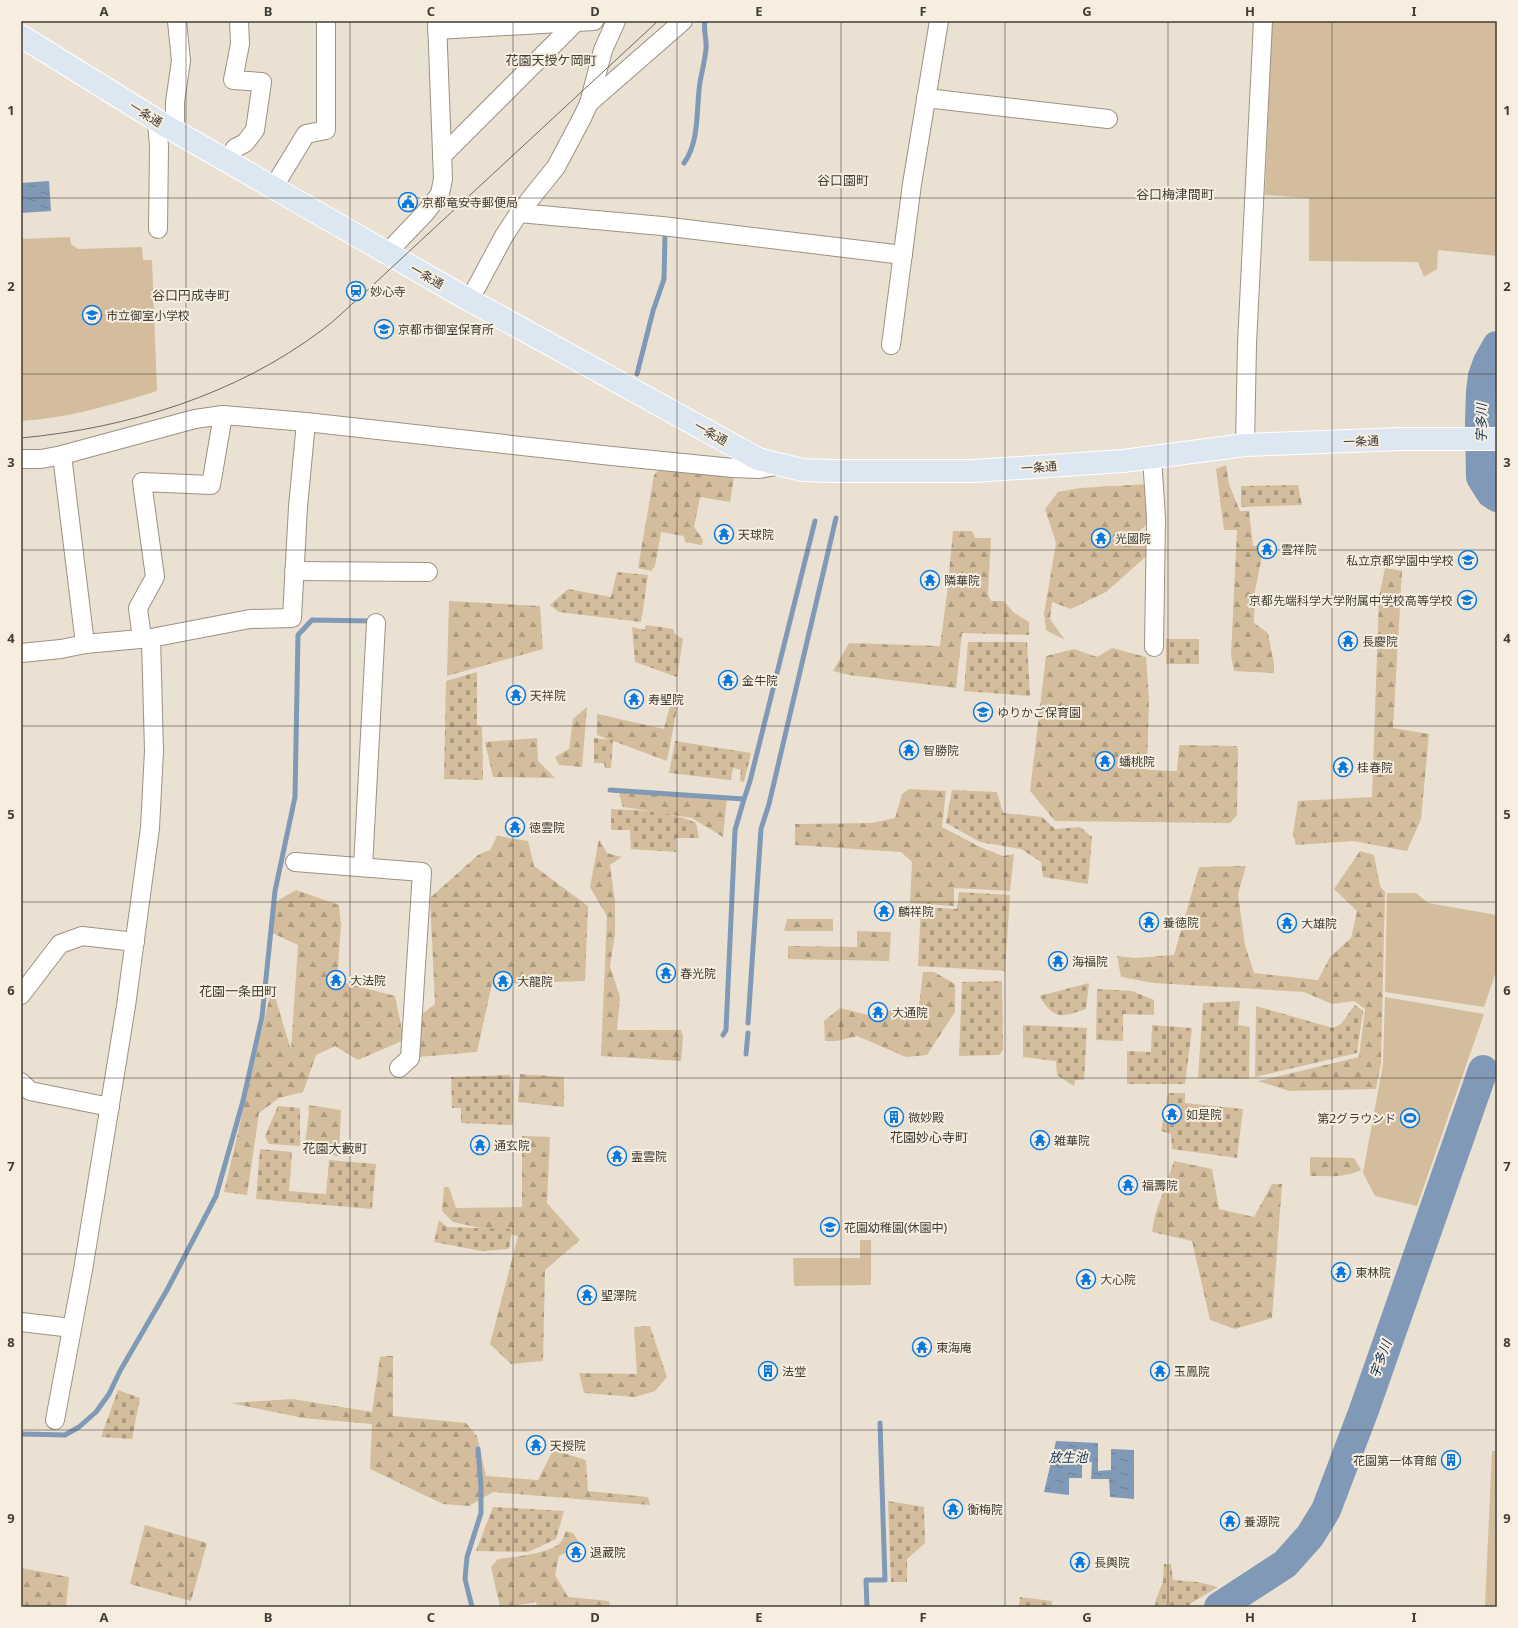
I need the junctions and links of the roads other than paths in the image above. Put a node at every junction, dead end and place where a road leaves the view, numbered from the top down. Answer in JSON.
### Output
{"nodes":[{"id":1,"x":177,"y":21,"type":"edge"},
{"id":2,"x":239,"y":21,"type":"edge"},
{"id":3,"x":326,"y":21,"type":"edge"},
{"id":4,"x":594,"y":21,"type":"edge"},
{"id":5,"x":616,"y":21,"type":"edge"},
{"id":6,"x":683,"y":21,"type":"edge"},
{"id":7,"x":938,"y":21,"type":"edge"},
{"id":8,"x":1263,"y":21,"type":"edge"},
{"id":9,"x":575,"y":22,"type":"junction"},
{"id":10,"x":437,"y":25,"type":"edge"},
{"id":11,"x":21,"y":36,"type":"edge"},
{"id":12,"x":926,"y":98,"type":"junction"},
{"id":13,"x":589,"y":103,"type":"junction"},
{"id":14,"x":1108,"y":119,"type":"dead end"},
{"id":15,"x":163,"y":125,"type":"junction"},
{"id":16,"x":442,"y":156,"type":"junction"},
{"id":17,"x":228,"y":162,"type":"junction"},
{"id":18,"x":273,"y":188,"type":"junction"},
{"id":19,"x":519,"y":213,"type":"junction"},
{"id":20,"x":158,"y":229,"type":"dead end"},
{"id":21,"x":387,"y":253,"type":"junction"},
{"id":22,"x":903,"y":255,"type":"junction"},
{"id":23,"x":469,"y":300,"type":"junction"},
{"id":24,"x":891,"y":345,"type":"dead end"},
{"id":25,"x":222,"y":415,"type":"junction"},
{"id":26,"x":306,"y":422,"type":"junction"},
{"id":27,"x":1485,"y":439,"type":"edge"},
{"id":28,"x":1245,"y":445,"type":"junction"},
{"id":29,"x":62,"y":455,"type":"junction"},
{"id":30,"x":1152,"y":457,"type":"junction"},
{"id":31,"x":21,"y":459,"type":"edge"},
{"id":32,"x":782,"y":464,"type":"junction"},
{"id":33,"x":294,"y":571,"type":"junction"},
{"id":34,"x":428,"y":572,"type":"dead end"},
{"id":35,"x":376,"y":623,"type":"dead end"},
{"id":36,"x":147,"y":638,"type":"junction"},
{"id":37,"x":85,"y":644,"type":"junction"},
{"id":38,"x":1154,"y":647,"type":"dead end"},
{"id":39,"x":21,"y":653,"type":"edge"},
{"id":40,"x":295,"y":862,"type":"dead end"},
{"id":41,"x":363,"y":867,"type":"junction"},
{"id":42,"x":135,"y":942,"type":"junction"},
{"id":43,"x":21,"y":995,"type":"edge"},
{"id":44,"x":399,"y":1068,"type":"dead end"},
{"id":45,"x":24,"y":1089,"type":"edge"},
{"id":46,"x":110,"y":1107,"type":"junction"},
{"id":47,"x":21,"y":1322,"type":"edge"},
{"id":48,"x":72,"y":1328,"type":"junction"},
{"id":49,"x":55,"y":1420,"type":"dead end"}],
"edges":[{"from":1,"to":15,"type":"street"},
{"from":2,"to":17,"type":"street"},
{"from":3,"to":18,"type":"street"},
{"from":4,"to":9,"type":"street"},
{"from":5,"to":13,"type":"street"},
{"from":6,"to":13,"type":"street"},
{"from":7,"to":12,"type":"street"},
{"from":8,"to":28,"type":"street"},
{"from":9,"to":10,"type":"street"},
{"from":9,"to":16,"type":"street"},
{"from":10,"to":16,"type":"street"},
{"from":11,"to":15,"type":"main road","name":"一条通"},
{"from":12,"to":14,"type":"street"},
{"from":12,"to":22,"type":"street"},
{"from":13,"to":19,"type":"street"},
{"from":15,"to":17,"type":"main road","name":"一条通"},
{"from":15,"to":20,"type":"street"},
{"from":16,"to":21,"type":"street"},
{"from":17,"to":18,"type":"main road","name":"一条通"},
{"from":18,"to":21,"type":"main road","name":"一条通"},
{"from":19,"to":22,"type":"street"},
{"from":19,"to":23,"type":"street"},
{"from":21,"to":23,"type":"main road","name":"一条通"},
{"from":22,"to":24,"type":"street"},
{"from":23,"to":32,"type":"main road","name":"一条通"},
{"from":25,"to":26,"type":"street"},
{"from":25,"to":29,"type":"street"},
{"from":25,"to":36,"type":"street"},
{"from":26,"to":32,"type":"street"},
{"from":26,"to":33,"type":"street"},
{"from":27,"to":28,"type":"main road","name":"一条通"},
{"from":28,"to":30,"type":"main road","name":"一条通"},
{"from":29,"to":31,"type":"street"},
{"from":29,"to":37,"type":"street"},
{"from":30,"to":32,"type":"main road","name":"一条通"},
{"from":30,"to":38,"type":"street"},
{"from":33,"to":34,"type":"street"},
{"from":33,"to":36,"type":"street"},
{"from":35,"to":41,"type":"street"},
{"from":36,"to":37,"type":"street"},
{"from":36,"to":42,"type":"street"},
{"from":37,"to":39,"type":"street"},
{"from":40,"to":41,"type":"street"},
{"from":41,"to":44,"type":"street"},
{"from":42,"to":43,"type":"street"},
{"from":42,"to":46,"type":"street"},
{"from":45,"to":46,"type":"street"},
{"from":46,"to":48,"type":"street"},
{"from":47,"to":48,"type":"street"},
{"from":48,"to":49,"type":"street"}]}
